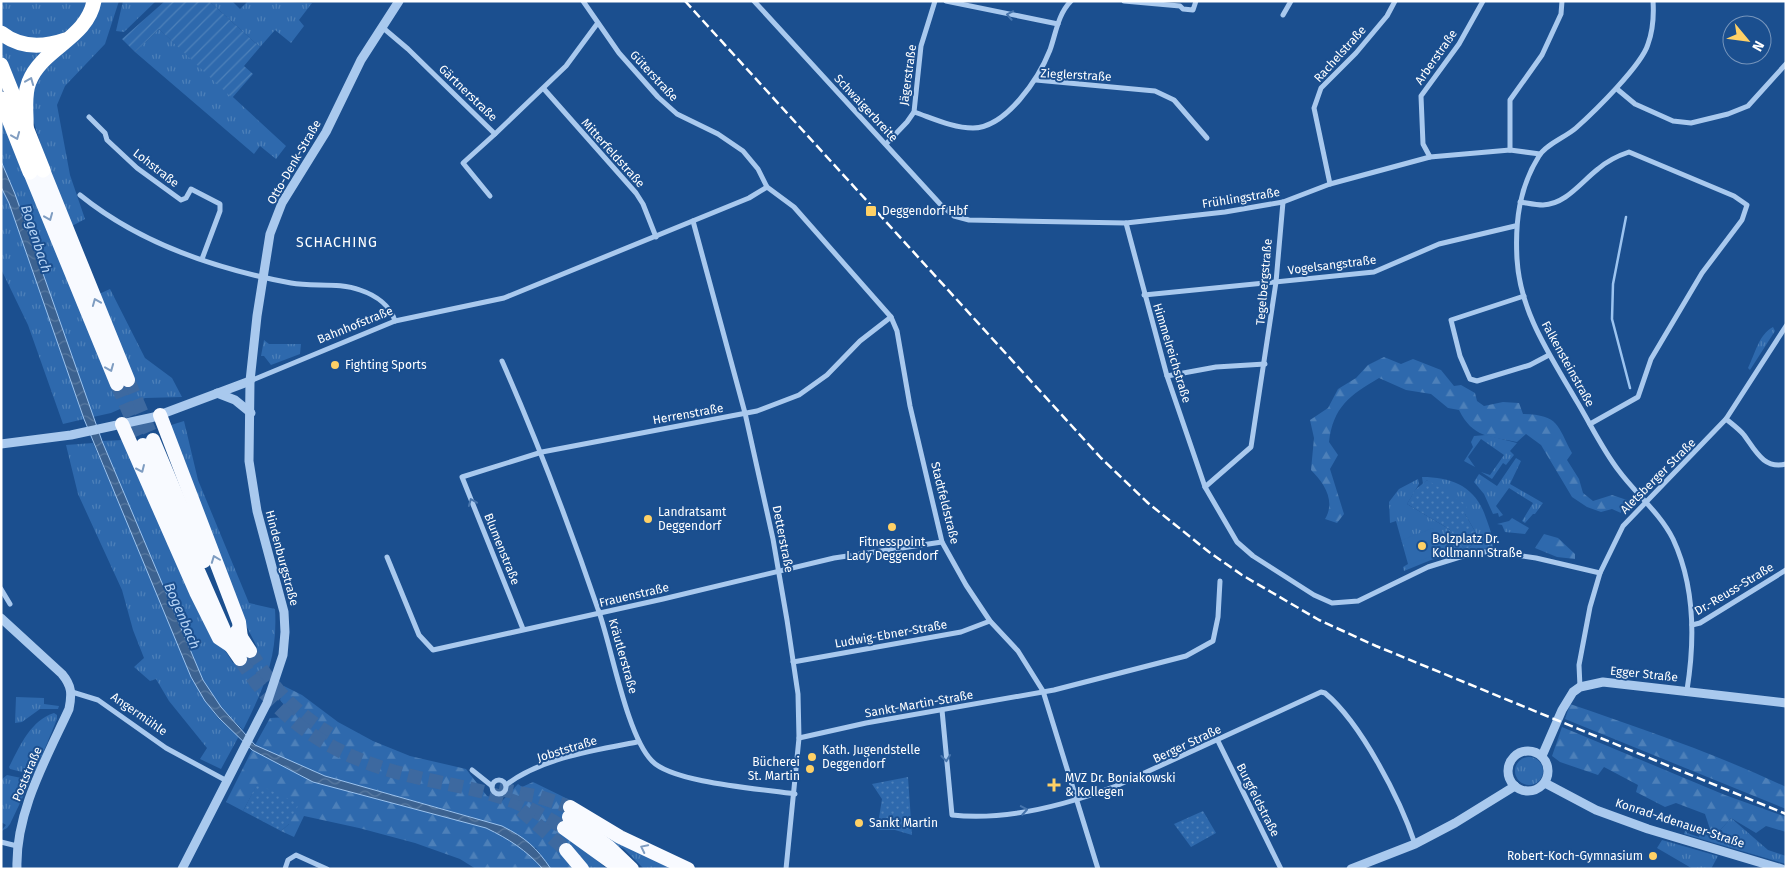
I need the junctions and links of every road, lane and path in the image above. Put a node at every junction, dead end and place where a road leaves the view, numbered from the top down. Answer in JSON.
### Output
{"nodes":[{"id":1,"x":94,"y":1,"type":"edge"},
{"id":2,"x":399,"y":1,"type":"edge"},
{"id":3,"x":583,"y":1,"type":"edge"},
{"id":4,"x":754,"y":1,"type":"edge"},
{"id":5,"x":935,"y":1,"type":"edge"},
{"id":6,"x":946,"y":1,"type":"edge"},
{"id":7,"x":1071,"y":1,"type":"edge"},
{"id":8,"x":1124,"y":1,"type":"edge"},
{"id":9,"x":1196,"y":1,"type":"edge"},
{"id":10,"x":1291,"y":1,"type":"edge"},
{"id":11,"x":1395,"y":1,"type":"edge"},
{"id":12,"x":1483,"y":1,"type":"edge"},
{"id":13,"x":1562,"y":1,"type":"edge"},
{"id":14,"x":1653,"y":1,"type":"edge"},
{"id":15,"x":1181,"y":4,"type":"edge"},
{"id":16,"x":1284,"y":15,"type":"dead end"},
{"id":17,"x":597,"y":24,"type":"junction"},
{"id":18,"x":1058,"y":24,"type":"junction"},
{"id":19,"x":382,"y":27,"type":"junction"},
{"id":20,"x":1,"y":33,"type":"edge"},
{"id":21,"x":75,"y":35,"type":"junction"},
{"id":22,"x":1786,"y":64,"type":"edge"},
{"id":23,"x":1,"y":65,"type":"edge"},
{"id":24,"x":1036,"y":80,"type":"junction"},
{"id":25,"x":1617,"y":88,"type":"junction"},
{"id":26,"x":544,"y":89,"type":"junction"},
{"id":27,"x":1,"y":99,"type":"edge"},
{"id":28,"x":914,"y":112,"type":"junction"},
{"id":29,"x":89,"y":118,"type":"dead end"},
{"id":30,"x":26,"y":129,"type":"junction"},
{"id":31,"x":496,"y":134,"type":"junction"},
{"id":32,"x":1207,"y":138,"type":"dead end"},
{"id":33,"x":886,"y":144,"type":"junction"},
{"id":34,"x":1510,"y":150,"type":"junction"},
{"id":35,"x":1540,"y":154,"type":"junction"},
{"id":36,"x":1430,"y":157,"type":"junction"},
{"id":37,"x":37,"y":171,"type":"junction"},
{"id":38,"x":1330,"y":184,"type":"junction"},
{"id":39,"x":767,"y":187,"type":"junction"},
{"id":40,"x":80,"y":194,"type":"dead end"},
{"id":41,"x":490,"y":196,"type":"dead end"},
{"id":42,"x":1282,"y":202,"type":"junction"},
{"id":43,"x":1520,"y":202,"type":"junction"},
{"id":44,"x":968,"y":220,"type":"joint"},
{"id":45,"x":693,"y":221,"type":"junction"},
{"id":46,"x":1126,"y":223,"type":"junction"},
{"id":47,"x":1515,"y":226,"type":"junction"},
{"id":48,"x":656,"y":237,"type":"junction"},
{"id":49,"x":202,"y":259,"type":"junction"},
{"id":50,"x":263,"y":278,"type":"junction"},
{"id":51,"x":1276,"y":282,"type":"junction"},
{"id":52,"x":1144,"y":295,"type":"junction"},
{"id":53,"x":1524,"y":296,"type":"junction"},
{"id":54,"x":891,"y":317,"type":"junction"},
{"id":55,"x":395,"y":321,"type":"junction"},
{"id":56,"x":1786,"y":326,"type":"edge"},
{"id":57,"x":1549,"y":355,"type":"junction"},
{"id":58,"x":502,"y":361,"type":"dead end"},
{"id":59,"x":1265,"y":364,"type":"junction"},
{"id":60,"x":1167,"y":376,"type":"junction"},
{"id":61,"x":250,"y":381,"type":"junction"},
{"id":62,"x":122,"y":382,"type":"tunnel mouth"},
{"id":63,"x":217,"y":393,"type":"junction"},
{"id":64,"x":251,"y":413,"type":"junction"},
{"id":65,"x":746,"y":413,"type":"junction"},
{"id":66,"x":160,"y":414,"type":"junction"},
{"id":67,"x":1726,"y":419,"type":"junction"},
{"id":68,"x":1590,"y":424,"type":"junction"},
{"id":69,"x":115,"y":426,"type":"junction"},
{"id":70,"x":148,"y":442,"type":"tunnel mouth"},
{"id":71,"x":1,"y":444,"type":"edge"},
{"id":72,"x":542,"y":452,"type":"junction"},
{"id":73,"x":1786,"y":464,"type":"edge"},
{"id":74,"x":462,"y":477,"type":"joint"},
{"id":75,"x":1205,"y":487,"type":"junction"},
{"id":76,"x":1645,"y":502,"type":"junction"},
{"id":77,"x":942,"y":542,"type":"junction"},
{"id":78,"x":387,"y":557,"type":"dead end"},
{"id":79,"x":780,"y":570,"type":"junction"},
{"id":80,"x":1786,"y":570,"type":"edge"},
{"id":81,"x":1600,"y":573,"type":"junction"},
{"id":82,"x":1220,"y":581,"type":"dead end"},
{"id":83,"x":1,"y":589,"type":"edge"},
{"id":84,"x":10,"y":604,"type":"dead end"},
{"id":85,"x":600,"y":614,"type":"junction"},
{"id":86,"x":1,"y":618,"type":"edge"},
{"id":87,"x":990,"y":621,"type":"junction"},
{"id":88,"x":1692,"y":625,"type":"junction"},
{"id":89,"x":523,"y":629,"type":"junction"},
{"id":90,"x":236,"y":642,"type":"junction"},
{"id":91,"x":245,"y":655,"type":"tunnel mouth"},
{"id":92,"x":793,"y":662,"type":"junction"},
{"id":93,"x":1580,"y":687,"type":"junction"},
{"id":94,"x":1687,"y":690,"type":"junction"},
{"id":95,"x":1043,"y":691,"type":"junction"},
{"id":96,"x":72,"y":692,"type":"junction"},
{"id":97,"x":1786,"y":703,"type":"edge"},
{"id":98,"x":942,"y":710,"type":"junction"},
{"id":99,"x":799,"y":738,"type":"junction"},
{"id":100,"x":1218,"y":741,"type":"junction"},
{"id":101,"x":637,"y":742,"type":"junction"},
{"id":102,"x":1542,"y":756,"type":"junction"},
{"id":103,"x":472,"y":770,"type":"dead end"},
{"id":104,"x":228,"y":781,"type":"junction"},
{"id":105,"x":1545,"y":783,"type":"junction"},
{"id":106,"x":506,"y":785,"type":"junction"},
{"id":107,"x":492,"y":786,"type":"junction"},
{"id":108,"x":1515,"y":786,"type":"junction"},
{"id":109,"x":795,"y":794,"type":"junction"},
{"id":110,"x":1076,"y":800,"type":"junction"},
{"id":111,"x":568,"y":818,"type":"junction"},
{"id":112,"x":1,"y":842,"type":"edge"},
{"id":113,"x":1415,"y":844,"type":"junction"},
{"id":114,"x":17,"y":846,"type":"junction"},
{"id":115,"x":566,"y":850,"type":"tunnel mouth"},
{"id":116,"x":17,"y":869,"type":"edge"},
{"id":117,"x":182,"y":869,"type":"edge"},
{"id":118,"x":285,"y":869,"type":"edge"},
{"id":119,"x":327,"y":869,"type":"edge"},
{"id":120,"x":582,"y":869,"type":"edge"},
{"id":121,"x":620,"y":869,"type":"edge"},
{"id":122,"x":632,"y":869,"type":"edge"},
{"id":123,"x":688,"y":869,"type":"edge"},
{"id":124,"x":786,"y":869,"type":"edge"},
{"id":125,"x":1098,"y":869,"type":"edge"},
{"id":126,"x":1281,"y":869,"type":"edge"},
{"id":127,"x":1352,"y":869,"type":"edge"},
{"id":128,"x":1782,"y":869,"type":"edge"}],
"edges":[{"from":1,"to":21,"type":"highway"},
{"from":2,"to":19,"type":"street","name":"Otto-Denk-Straße"},
{"from":3,"to":17,"type":"street","name":"Güterstraße"},
{"from":4,"to":33,"type":"street","name":"Schwaigerbreite"},
{"from":5,"to":28,"type":"street","name":"Jägerstraße"},
{"from":18,"to":6,"type":"street","one_way":true},
{"from":7,"to":18,"type":"street"},
{"from":8,"to":15,"type":"street"},
{"from":9,"to":15,"type":"street"},
{"from":10,"to":16,"type":"street"},
{"from":11,"to":38,"type":"street","name":"Rachelstraße"},
{"from":12,"to":36,"type":"street","name":"Arberstraße"},
{"from":13,"to":34,"type":"street"},
{"from":14,"to":25,"type":"street","name":"Falkensteinstraße"},
{"from":17,"to":26,"type":"street","name":"Gärtnerstraße"},
{"from":17,"to":39,"type":"street","name":"Güterstraße"},
{"from":18,"to":24,"type":"street"},
{"from":19,"to":31,"type":"street","name":"Gärtnerstraße"},
{"from":19,"to":50,"type":"street","name":"Otto-Denk-Straße"},
{"from":20,"to":21,"type":"highway"},
{"from":30,"to":21,"type":"highway","one_way":true},
{"from":22,"to":25,"type":"street"},
{"from":23,"to":30,"type":"highway"},
{"from":24,"to":28,"type":"street","name":"Zieglerstraße"},
{"from":24,"to":32,"type":"street","name":"Zieglerstraße"},
{"from":25,"to":35,"type":"street","name":"Falkensteinstraße"},
{"from":26,"to":31,"type":"street","name":"Gärtnerstraße"},
{"from":26,"to":48,"type":"street","name":"Mitterfeldstraße"},
{"from":27,"to":37,"type":"highway","one_way":true},
{"from":28,"to":33,"type":"street","name":"Jägerstraße"},
{"from":29,"to":49,"type":"street","name":"Lohstraße"},
{"from":30,"to":37,"type":"highway"},
{"from":31,"to":41,"type":"street"},
{"from":33,"to":44,"type":"street","name":"Schwaigerbreite"},
{"from":34,"to":35,"type":"street","name":"Frühlingstraße"},
{"from":34,"to":36,"type":"street","name":"Frühlingstraße"},
{"from":35,"to":43,"type":"street","name":"Falkensteinstraße"},
{"from":36,"to":38,"type":"street","name":"Frühlingstraße"},
{"from":37,"to":62,"type":"highway"},
{"from":38,"to":42,"type":"street","name":"Frühlingstraße"},
{"from":39,"to":45,"type":"street","name":"Bahnhofstraße"},
{"from":39,"to":54,"type":"street","name":"Stadtfeldstraße"},
{"from":40,"to":49,"type":"street"},
{"from":42,"to":46,"type":"street","name":"Frühlingstraße"},
{"from":42,"to":51,"type":"street","name":"Tegelbergstraße"},
{"from":43,"to":47,"type":"street","name":"Falkensteinstraße"},
{"from":43,"to":68,"type":"street"},
{"from":44,"to":46,"type":"street","name":"Frühlingstraße"},
{"from":45,"to":48,"type":"street","name":"Bahnhofstraße"},
{"from":45,"to":65,"type":"street","name":"Detterstraße"},
{"from":46,"to":52,"type":"street","name":"Himmelreichstraße"},
{"from":47,"to":51,"type":"street","name":"Vogelsangstraße"},
{"from":47,"to":53,"type":"street","name":"Falkensteinstraße"},
{"from":48,"to":55,"type":"street","name":"Bahnhofstraße"},
{"from":49,"to":50,"type":"street"},
{"from":50,"to":55,"type":"street"},
{"from":50,"to":61,"type":"street","name":"Otto-Denk-Straße"},
{"from":51,"to":52,"type":"street","name":"Vogelsangstraße"},
{"from":51,"to":59,"type":"street","name":"Tegelbergstraße"},
{"from":52,"to":60,"type":"street","name":"Himmelreichstraße"},
{"from":53,"to":57,"type":"street","name":"Falkensteinstraße"},
{"from":53,"to":57,"type":"street"},
{"from":54,"to":65,"type":"street","name":"Herrenstraße"},
{"from":54,"to":77,"type":"street","name":"Stadtfeldstraße"},
{"from":55,"to":61,"type":"street","name":"Bahnhofstraße"},
{"from":56,"to":67,"type":"street","name":"Aletsberger Straße"},
{"from":57,"to":68,"type":"street","name":"Falkensteinstraße"},
{"from":58,"to":72,"type":"street","name":"Kräutlerstraße"},
{"from":59,"to":60,"type":"street"},
{"from":59,"to":75,"type":"street","name":"Tegelbergstraße"},
{"from":60,"to":75,"type":"street","name":"Himmelreichstraße"},
{"from":61,"to":63,"type":"street","name":"Bahnhofstraße"},
{"from":61,"to":64,"type":"street","name":"Hindenburgstraße"},
{"from":63,"to":64,"type":"street"},
{"from":63,"to":66,"type":"street","name":"Bahnhofstraße"},
{"from":64,"to":104,"type":"street","name":"Hindenburgstraße"},
{"from":65,"to":72,"type":"street","name":"Herrenstraße"},
{"from":65,"to":79,"type":"street","name":"Detterstraße"},
{"from":66,"to":69,"type":"street","name":"Bahnhofstraße"},
{"from":90,"to":66,"type":"highway","one_way":true},
{"from":67,"to":73,"type":"street"},
{"from":67,"to":76,"type":"street","name":"Aletsberger Straße"},
{"from":68,"to":76,"type":"street","name":"Falkensteinstraße"},
{"from":69,"to":71,"type":"street","name":"Bahnhofstraße"},
{"from":69,"to":90,"type":"highway","one_way":true},
{"from":70,"to":90,"type":"highway"},
{"from":72,"to":74,"type":"street","name":"Herrenstraße"},
{"from":72,"to":85,"type":"street","name":"Kräutlerstraße"},
{"from":89,"to":74,"type":"street","name":"Blumenstraße","one_way":true},
{"from":75,"to":81,"type":"street","name":"Himmelreichstraße"},
{"from":76,"to":81,"type":"street","name":"Aletsberger Straße"},
{"from":76,"to":88,"type":"street","name":"Falkensteinstraße"},
{"from":77,"to":79,"type":"street","name":"Frauenstraße"},
{"from":77,"to":87,"type":"street","name":"Stadtfeldstraße"},
{"from":78,"to":89,"type":"street","name":"Frauenstraße"},
{"from":79,"to":85,"type":"street","name":"Frauenstraße"},
{"from":79,"to":92,"type":"street","name":"Detterstraße"},
{"from":80,"to":88,"type":"street","name":"Dr.-Reuss-Straße"},
{"from":81,"to":93,"type":"street","name":"Aletsberger Straße"},
{"from":82,"to":95,"type":"street","name":"Sankt-Martin-Straße"},
{"from":83,"to":84,"type":"street"},
{"from":85,"to":89,"type":"street","name":"Frauenstraße"},
{"from":85,"to":101,"type":"street","name":"Kräutlerstraße"},
{"from":86,"to":96,"type":"street"},
{"from":87,"to":92,"type":"street","name":"Ludwig-Ebner-Straße"},
{"from":87,"to":95,"type":"street","name":"Stadtfeldstraße"},
{"from":88,"to":94,"type":"street","name":"Falkensteinstraße"},
{"from":90,"to":91,"type":"highway"},
{"from":92,"to":99,"type":"street","name":"Detterstraße"},
{"from":93,"to":94,"type":"street","name":"Egger Straße"},
{"from":93,"to":102,"type":"street"},
{"from":94,"to":97,"type":"street","name":"Egger Straße"},
{"from":95,"to":98,"type":"street","name":"Sankt-Martin-Straße"},
{"from":95,"to":110,"type":"street","name":"Stadtfeldstraße"},
{"from":96,"to":104,"type":"street","name":"Angermühle"},
{"from":96,"to":114,"type":"street","name":"Poststraße"},
{"from":98,"to":99,"type":"street","name":"Sankt-Martin-Straße"},
{"from":98,"to":110,"type":"street","name":"Berger Straße","one_way":true},
{"from":99,"to":109,"type":"street","name":"Detterstraße"},
{"from":100,"to":110,"type":"street","name":"Berger Straße"},
{"from":100,"to":113,"type":"street","name":"Berger Straße"},
{"from":100,"to":126,"type":"street","name":"Burgfeldstraße"},
{"from":101,"to":106,"type":"street","name":"Jobststraße"},
{"from":101,"to":109,"type":"street","name":"Kräutlerstraße"},
{"from":102,"to":105,"type":"street"},
{"from":102,"to":108,"type":"street"},
{"from":103,"to":107,"type":"street"},
{"from":104,"to":117,"type":"street","name":"Hindenburgstraße"},
{"from":105,"to":108,"type":"street"},
{"from":105,"to":128,"type":"street","name":"Konrad-Adenauer-Straße"},
{"from":106,"to":107,"type":"street","name":"Jobststraße"},
{"from":106,"to":107,"type":"street","name":"Jobststraße"},
{"from":108,"to":113,"type":"street"},
{"from":109,"to":124,"type":"street","name":"Detterstraße"},
{"from":110,"to":125,"type":"street","name":"Stadtfeldstraße"},
{"from":111,"to":121,"type":"highway"},
{"from":111,"to":122,"type":"highway"},
{"from":123,"to":111,"type":"highway","one_way":true},
{"from":112,"to":114,"type":"street"},
{"from":113,"to":127,"type":"street"},
{"from":114,"to":116,"type":"street","name":"Poststraße"},
{"from":115,"to":120,"type":"highway"},
{"from":118,"to":119,"type":"street"}]}
